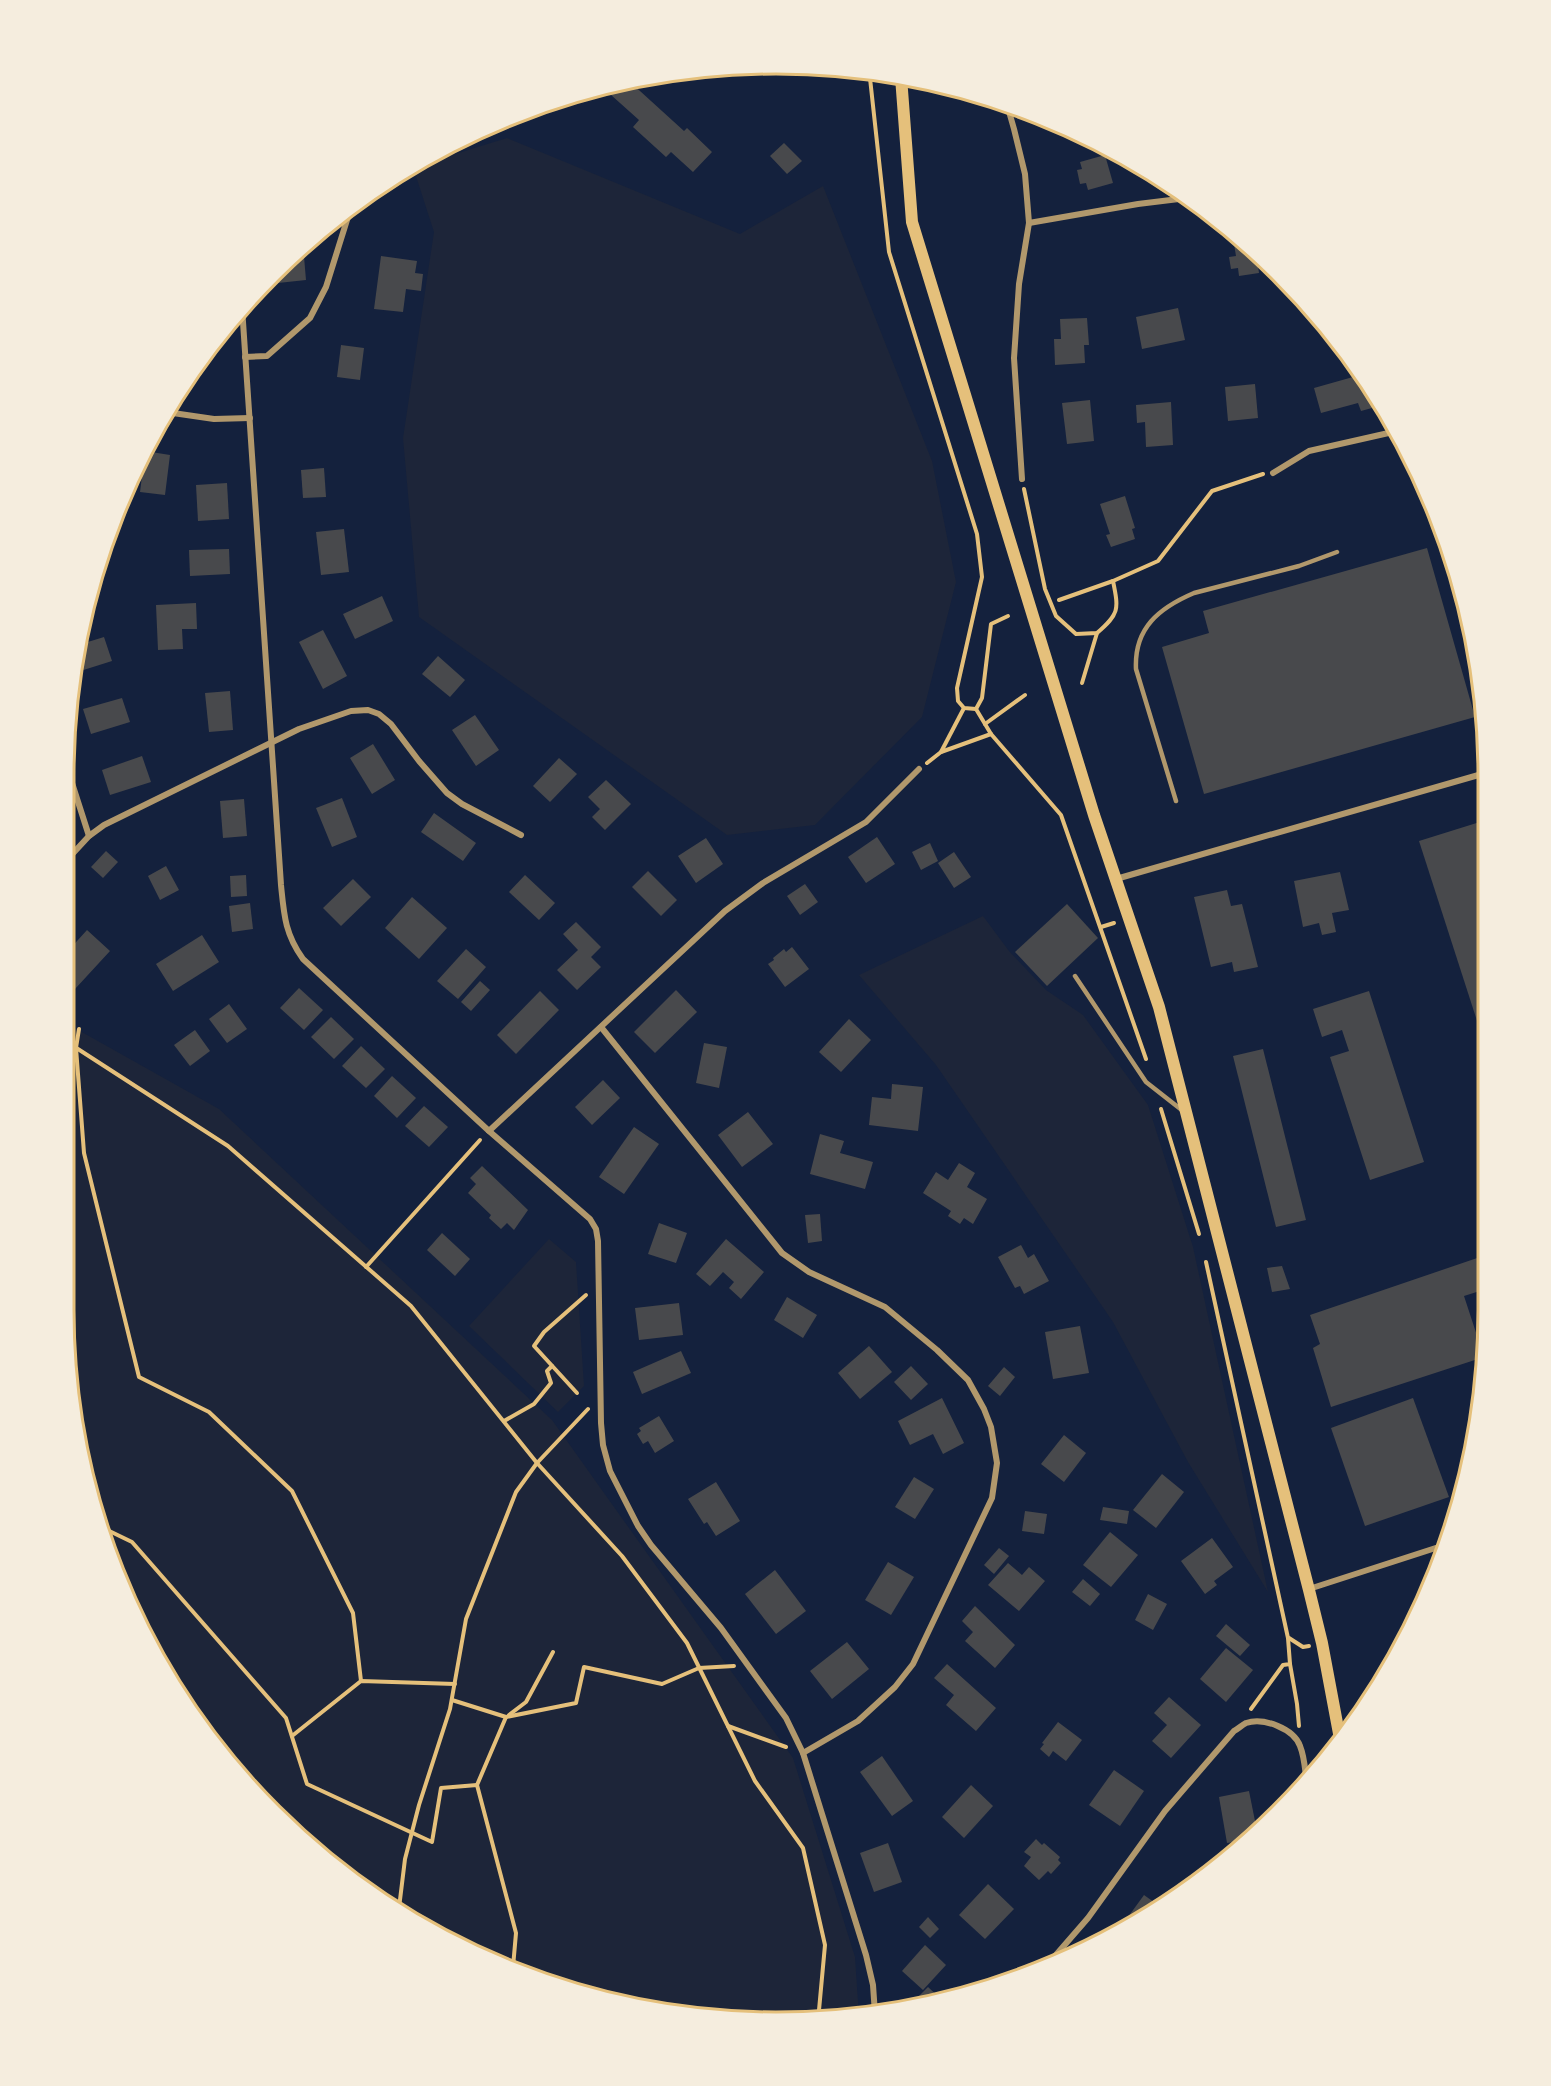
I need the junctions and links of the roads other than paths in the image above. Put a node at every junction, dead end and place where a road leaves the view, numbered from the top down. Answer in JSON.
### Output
{"nodes":[{"id":1,"x":902,"y":85,"type":"edge"},
{"id":2,"x":1009,"y":114,"type":"edge"},
{"id":3,"x":1176,"y":199,"type":"edge"},
{"id":4,"x":347,"y":220,"type":"edge"},
{"id":5,"x":1029,"y":223,"type":"junction"},
{"id":6,"x":243,"y":318,"type":"edge"},
{"id":7,"x":245,"y":357,"type":"junction"},
{"id":8,"x":175,"y":413,"type":"edge"},
{"id":9,"x":250,"y":418,"type":"junction"},
{"id":10,"x":1388,"y":433,"type":"edge"},
{"id":11,"x":1273,"y":473,"type":"road end"},
{"id":12,"x":1022,"y":479,"type":"road end"},
{"id":13,"x":1337,"y":552,"type":"dead end"},
{"id":14,"x":272,"y":744,"type":"junction"},
{"id":15,"x":919,"y":769,"type":"road end"},
{"id":16,"x":1478,"y":775,"type":"edge"},
{"id":17,"x":74,"y":789,"type":"edge"},
{"id":18,"x":1176,"y":801,"type":"dead end"},
{"id":19,"x":521,"y":835,"type":"dead end"},
{"id":20,"x":89,"y":836,"type":"junction"},
{"id":21,"x":74,"y":852,"type":"edge"},
{"id":22,"x":1116,"y":879,"type":"junction"},
{"id":23,"x":1075,"y":976,"type":"dead end"},
{"id":24,"x":601,"y":1027,"type":"junction"},
{"id":25,"x":1187,"y":1114,"type":"junction"},
{"id":26,"x":489,"y":1131,"type":"junction"},
{"id":27,"x":1435,"y":1548,"type":"edge"},
{"id":28,"x":1309,"y":1590,"type":"junction"},
{"id":29,"x":1338,"y":1729,"type":"edge"},
{"id":30,"x":803,"y":1753,"type":"junction"},
{"id":31,"x":1305,"y":1771,"type":"edge"},
{"id":32,"x":1058,"y":1953,"type":"edge"},
{"id":33,"x":874,"y":2005,"type":"edge"}],
"edges":[{"from":1,"to":22,"type":"main road"},
{"from":2,"to":5,"type":"street"},
{"from":3,"to":5,"type":"street"},
{"from":4,"to":7,"type":"street"},
{"from":5,"to":12,"type":"street"},
{"from":6,"to":7,"type":"street"},
{"from":7,"to":9,"type":"street"},
{"from":8,"to":9,"type":"street"},
{"from":9,"to":14,"type":"street"},
{"from":10,"to":11,"type":"street"},
{"from":13,"to":18,"type":"lane"},
{"from":14,"to":19,"type":"street"},
{"from":14,"to":20,"type":"street"},
{"from":14,"to":26,"type":"street"},
{"from":15,"to":24,"type":"street"},
{"from":16,"to":22,"type":"street"},
{"from":17,"to":20,"type":"street"},
{"from":20,"to":21,"type":"street"},
{"from":22,"to":25,"type":"main road"},
{"from":23,"to":25,"type":"lane"},
{"from":24,"to":26,"type":"street"},
{"from":24,"to":30,"type":"street"},
{"from":25,"to":28,"type":"main road"},
{"from":26,"to":30,"type":"street"},
{"from":27,"to":28,"type":"street"},
{"from":28,"to":29,"type":"main road"},
{"from":30,"to":33,"type":"street"},
{"from":31,"to":32,"type":"street"}]}
